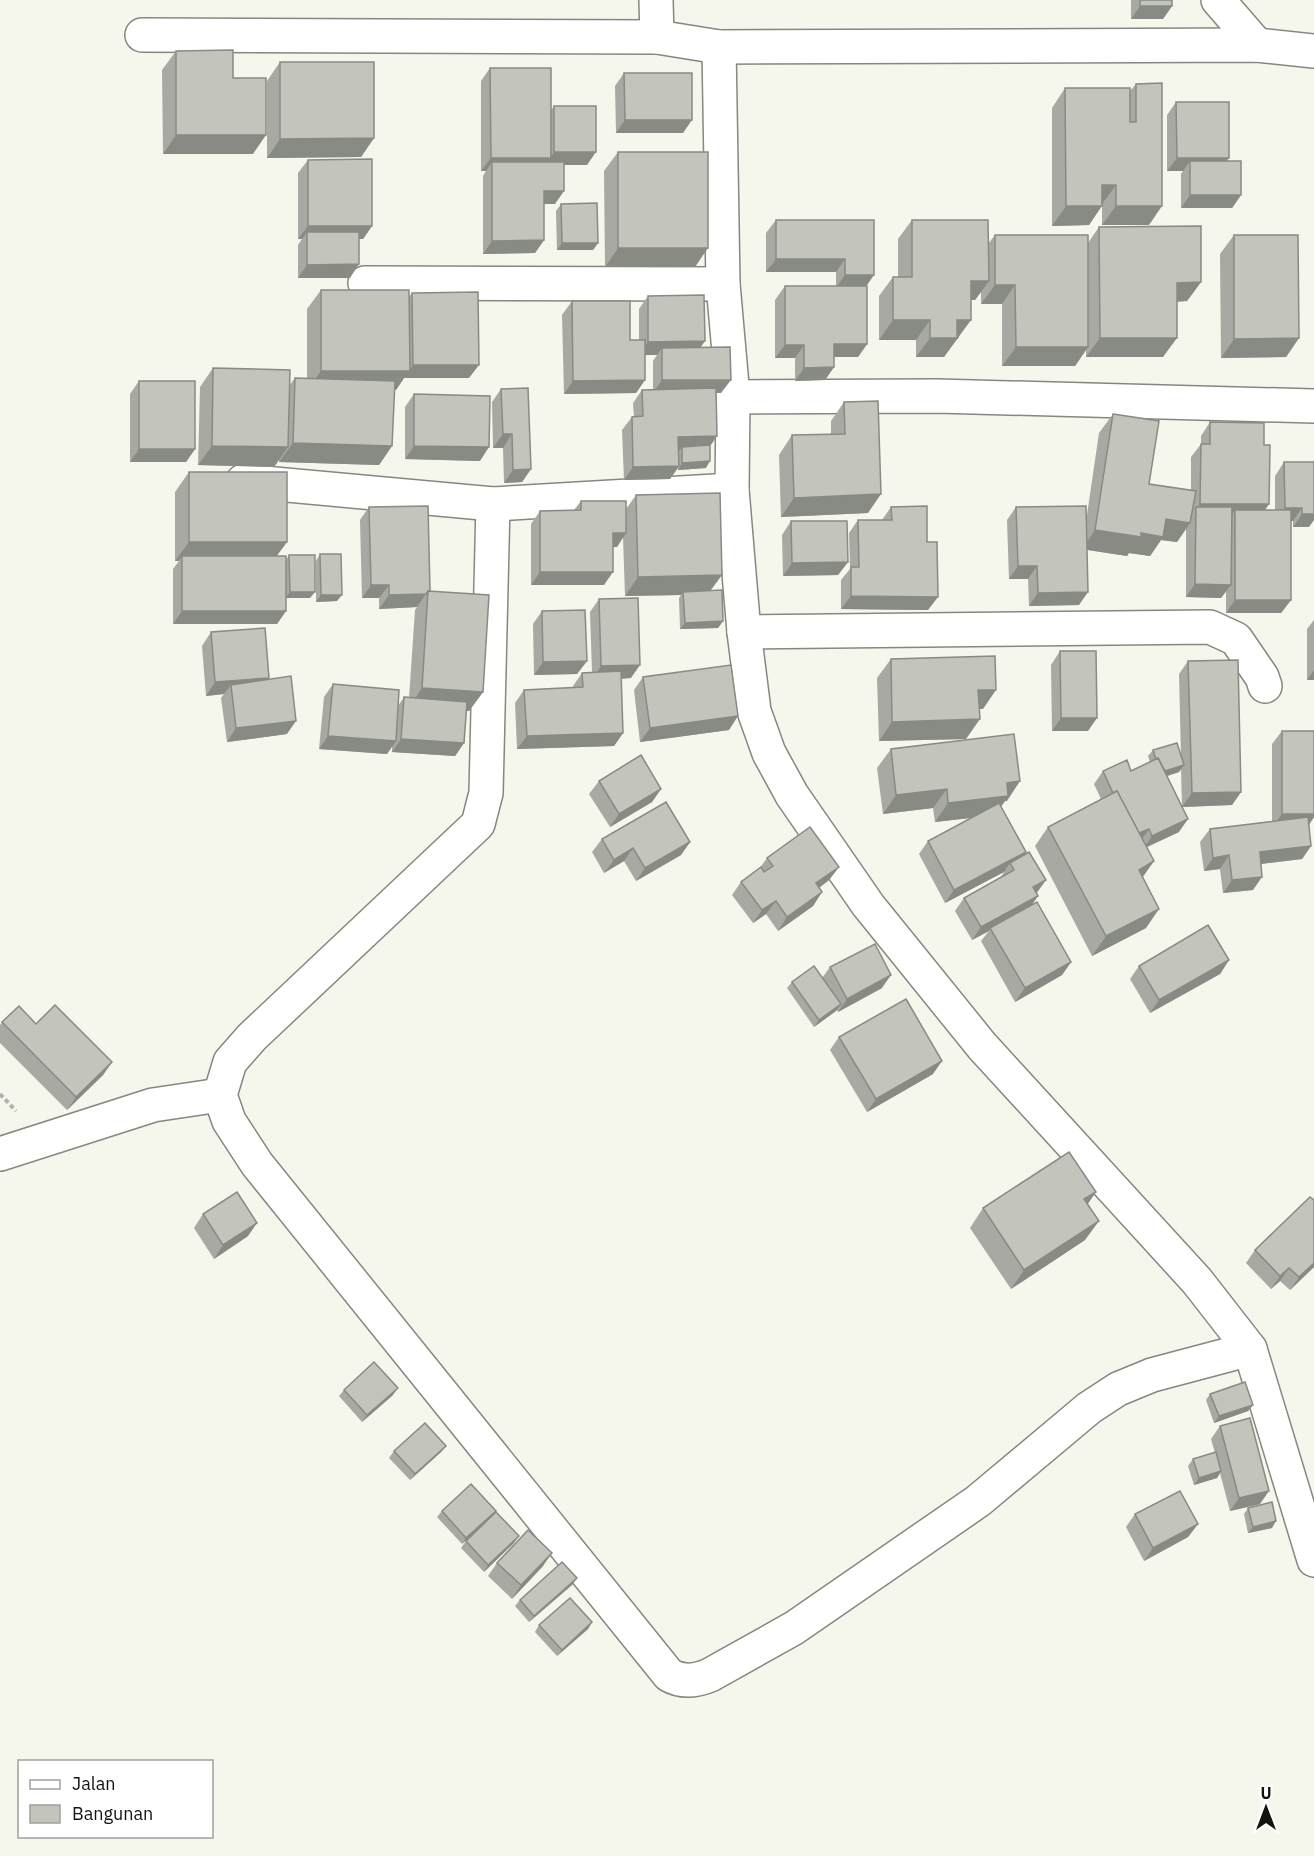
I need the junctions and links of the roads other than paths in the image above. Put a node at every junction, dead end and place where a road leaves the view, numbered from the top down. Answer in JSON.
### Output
{"nodes":[{"id":1,"x":656,"y":0,"type":"edge"},
{"id":2,"x":1218,"y":0,"type":"edge"},
{"id":3,"x":142,"y":35,"type":"dead end"},
{"id":4,"x":657,"y":37,"type":"junction"},
{"id":5,"x":1257,"y":45,"type":"junction"},
{"id":6,"x":719,"y":47,"type":"junction"},
{"id":7,"x":1314,"y":51,"type":"edge"},
{"id":8,"x":365,"y":283,"type":"dead end"},
{"id":9,"x":723,"y":284,"type":"junction"},
{"id":10,"x":733,"y":397,"type":"junction"},
{"id":11,"x":1314,"y":406,"type":"edge"},
{"id":12,"x":214,"y":478,"type":"edge"},
{"id":13,"x":732,"y":490,"type":"junction"},
{"id":14,"x":493,"y":504,"type":"junction"},
{"id":15,"x":744,"y":632,"type":"junction"},
{"id":16,"x":1264,"y":686,"type":"dead end"},
{"id":17,"x":220,"y":1095,"type":"junction"},
{"id":18,"x":0,"y":1154,"type":"edge"},
{"id":19,"x":1250,"y":1349,"type":"junction"},
{"id":20,"x":1314,"y":1560,"type":"edge"}],
"edges":[{"from":1,"to":4,"type":"street"},
{"from":2,"to":5,"type":"street"},
{"from":3,"to":4,"type":"street"},
{"from":4,"to":6,"type":"street"},
{"from":5,"to":6,"type":"street"},
{"from":5,"to":7,"type":"street"},
{"from":6,"to":9,"type":"street"},
{"from":8,"to":9,"type":"street"},
{"from":9,"to":10,"type":"street"},
{"from":10,"to":11,"type":"street"},
{"from":10,"to":13,"type":"street"},
{"from":12,"to":14,"type":"street"},
{"from":13,"to":14,"type":"street"},
{"from":13,"to":15,"type":"street"},
{"from":14,"to":17,"type":"street"},
{"from":15,"to":16,"type":"street"},
{"from":15,"to":19,"type":"street"},
{"from":17,"to":18,"type":"street"},
{"from":17,"to":19,"type":"street"},
{"from":19,"to":20,"type":"street"}]}
